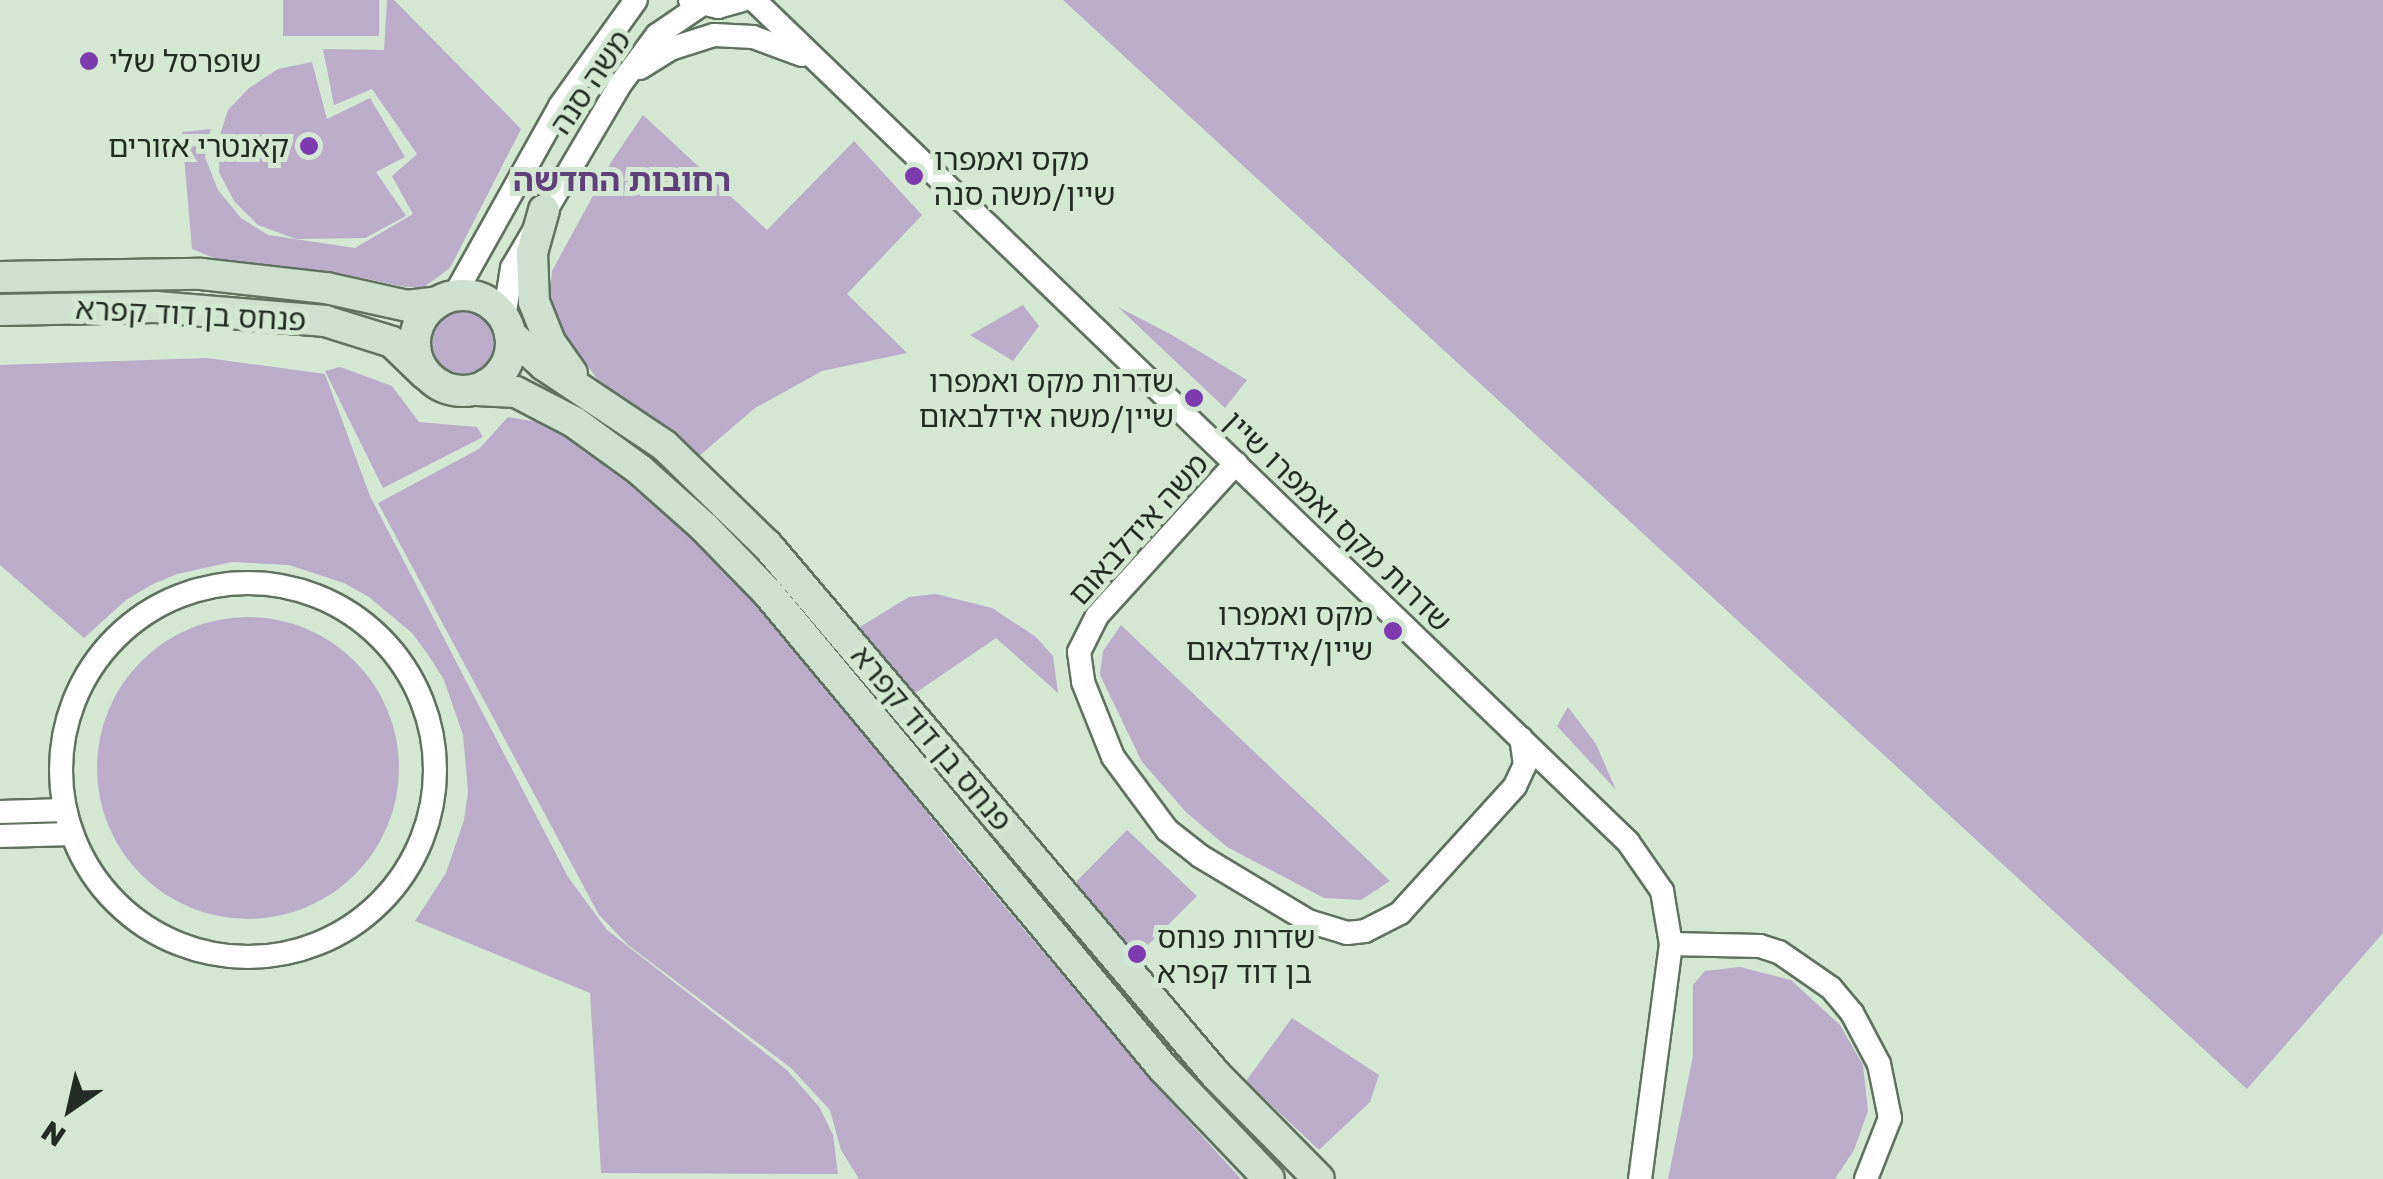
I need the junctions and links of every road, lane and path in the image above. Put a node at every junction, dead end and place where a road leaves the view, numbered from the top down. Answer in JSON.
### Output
{"nodes":[{"id":1,"x":636,"y":0,"type":"edge"},
{"id":2,"x":742,"y":0,"type":"edge"},
{"id":3,"x":754,"y":0,"type":"edge"},
{"id":4,"x":696,"y":2,"type":"edge"},
{"id":5,"x":834,"y":77,"type":"junction"},
{"id":6,"x":619,"y":86,"type":"junction"},
{"id":7,"x":544,"y":210,"type":"junction"},
{"id":8,"x":0,"y":277,"type":"edge"},
{"id":9,"x":446,"y":298,"type":"junction"},
{"id":10,"x":0,"y":310,"type":"edge"},
{"id":11,"x":507,"y":326,"type":"junction"},
{"id":12,"x":425,"y":374,"type":"junction"},
{"id":13,"x":477,"y":390,"type":"junction"},
{"id":14,"x":605,"y":401,"type":"junction"},
{"id":15,"x":1236,"y":463,"type":"junction"},
{"id":16,"x":1520,"y":738,"type":"junction"},
{"id":17,"x":1568,"y":783,"type":"junction"},
{"id":18,"x":1516,"y":786,"type":"junction"},
{"id":19,"x":65,"y":810,"type":"junction"},
{"id":20,"x":0,"y":812,"type":"edge"},
{"id":21,"x":72,"y":834,"type":"junction"},
{"id":22,"x":0,"y":836,"type":"edge"},
{"id":23,"x":1671,"y":944,"type":"junction"},
{"id":24,"x":1269,"y":1179,"type":"edge"},
{"id":25,"x":1319,"y":1179,"type":"edge"},
{"id":26,"x":1640,"y":1179,"type":"edge"},
{"id":27,"x":1866,"y":1179,"type":"edge"}],
"edges":[{"from":1,"to":9,"type":"street","name":"משה סנה"},
{"from":2,"to":4,"type":"street"},
{"from":3,"to":5,"type":"street","name":"שדרות מקס ואמפרו שיין"},
{"from":4,"to":6,"type":"street","name":"משה סנה"},
{"from":5,"to":6,"type":"street"},
{"from":5,"to":15,"type":"street","name":"שדרות מקס ואמפרו שיין"},
{"from":6,"to":7,"type":"street","name":"משה סנה"},
{"from":7,"to":11,"type":"street","name":"משה סנה"},
{"from":7,"to":14,"type":"main road"},
{"from":8,"to":9,"type":"main road","name":"פנחס בן דוד קפרא"},
{"from":9,"to":11,"type":"main road"},
{"from":9,"to":12,"type":"main road"},
{"from":10,"to":12,"type":"main road","name":"פנחס בן דוד קפרא"},
{"from":11,"to":13,"type":"main road"},
{"from":11,"to":14,"type":"main road","name":"פנחס בן דוד קפרא"},
{"from":12,"to":13,"type":"main road"},
{"from":13,"to":24,"type":"main road","name":"פנחס בן דוד קפרא"},
{"from":14,"to":25,"type":"main road","name":"פנחס בן דוד קפרא"},
{"from":15,"to":16,"type":"street","name":"שדרות מקס ואמפרו שיין"},
{"from":15,"to":18,"type":"street","name":"משה אידלבאום"},
{"from":16,"to":17,"type":"street","name":"שדרות מקס ואמפרו שיין"},
{"from":16,"to":18,"type":"street"},
{"from":17,"to":18,"type":"street"},
{"from":17,"to":23,"type":"street","name":"שדרות מקס ואמפרו שיין"},
{"from":19,"to":20,"type":"street"},
{"from":19,"to":21,"type":"street"},
{"from":19,"to":21,"type":"street"},
{"from":21,"to":22,"type":"street"},
{"from":23,"to":26,"type":"street","name":"שדרות מקס ואמפרו שיין"},
{"from":23,"to":27,"type":"street"}]}
